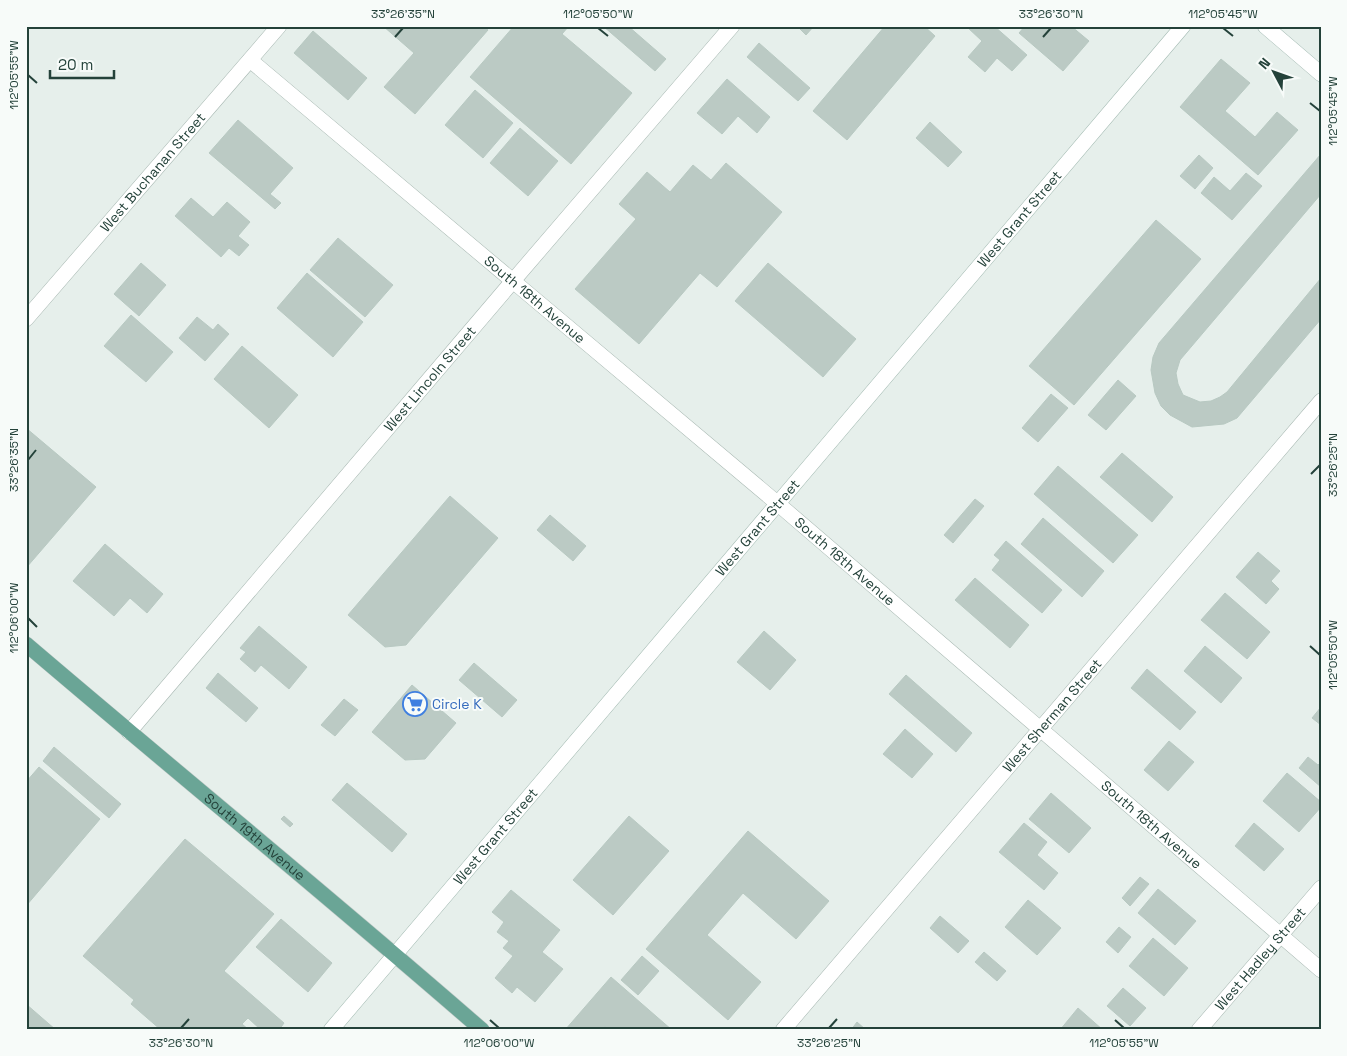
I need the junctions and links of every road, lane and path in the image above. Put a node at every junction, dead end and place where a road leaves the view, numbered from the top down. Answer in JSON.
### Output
{"nodes":[{"id":1,"x":279,"y":26,"type":"edge"},
{"id":2,"x":732,"y":26,"type":"edge"},
{"id":3,"x":1183,"y":26,"type":"edge"},
{"id":4,"x":1265,"y":26,"type":"edge"},
{"id":5,"x":250,"y":60,"type":"junction"},
{"id":6,"x":1321,"y":74,"type":"edge"},
{"id":7,"x":512,"y":282,"type":"junction"},
{"id":8,"x":26,"y":319,"type":"edge"},
{"id":9,"x":1321,"y":401,"type":"edge"},
{"id":10,"x":777,"y":503,"type":"junction"},
{"id":11,"x":26,"y":644,"type":"edge"},
{"id":12,"x":1040,"y":730,"type":"junction"},
{"id":13,"x":130,"y":732,"type":"junction"},
{"id":14,"x":1321,"y":888,"type":"edge"},
{"id":15,"x":1280,"y":935,"type":"junction"},
{"id":16,"x":396,"y":955,"type":"junction"},
{"id":17,"x":1321,"y":970,"type":"edge"},
{"id":18,"x":331,"y":1030,"type":"edge"},
{"id":19,"x":482,"y":1030,"type":"edge"},
{"id":20,"x":783,"y":1030,"type":"edge"},
{"id":21,"x":1199,"y":1030,"type":"edge"}],
"edges":[{"from":1,"to":5,"type":"street","name":"West Buchanan Street"},
{"from":2,"to":7,"type":"street","name":"West Lincoln Street"},
{"from":3,"to":10,"type":"street","name":"West Grant Street"},
{"from":4,"to":6,"type":"street"},
{"from":5,"to":7,"type":"street","name":"South 18th Avenue"},
{"from":5,"to":8,"type":"street","name":"West Buchanan Street"},
{"from":7,"to":10,"type":"street","name":"South 18th Avenue"},
{"from":7,"to":13,"type":"street","name":"West Lincoln Street"},
{"from":9,"to":12,"type":"street","name":"West Sherman Street"},
{"from":10,"to":12,"type":"street","name":"South 18th Avenue"},
{"from":10,"to":16,"type":"street","name":"West Grant Street"},
{"from":11,"to":13,"type":"main road","name":"South 19th Avenue"},
{"from":12,"to":15,"type":"street","name":"South 18th Avenue"},
{"from":12,"to":20,"type":"street","name":"West Sherman Street"},
{"from":13,"to":16,"type":"main road","name":"South 19th Avenue"},
{"from":14,"to":15,"type":"street","name":"West Hadley Street"},
{"from":15,"to":17,"type":"street","name":"South 18th Avenue"},
{"from":15,"to":21,"type":"street","name":"West Hadley Street"},
{"from":16,"to":18,"type":"street","name":"West Grant Street"},
{"from":16,"to":19,"type":"main road","name":"South 19th Avenue"}]}
